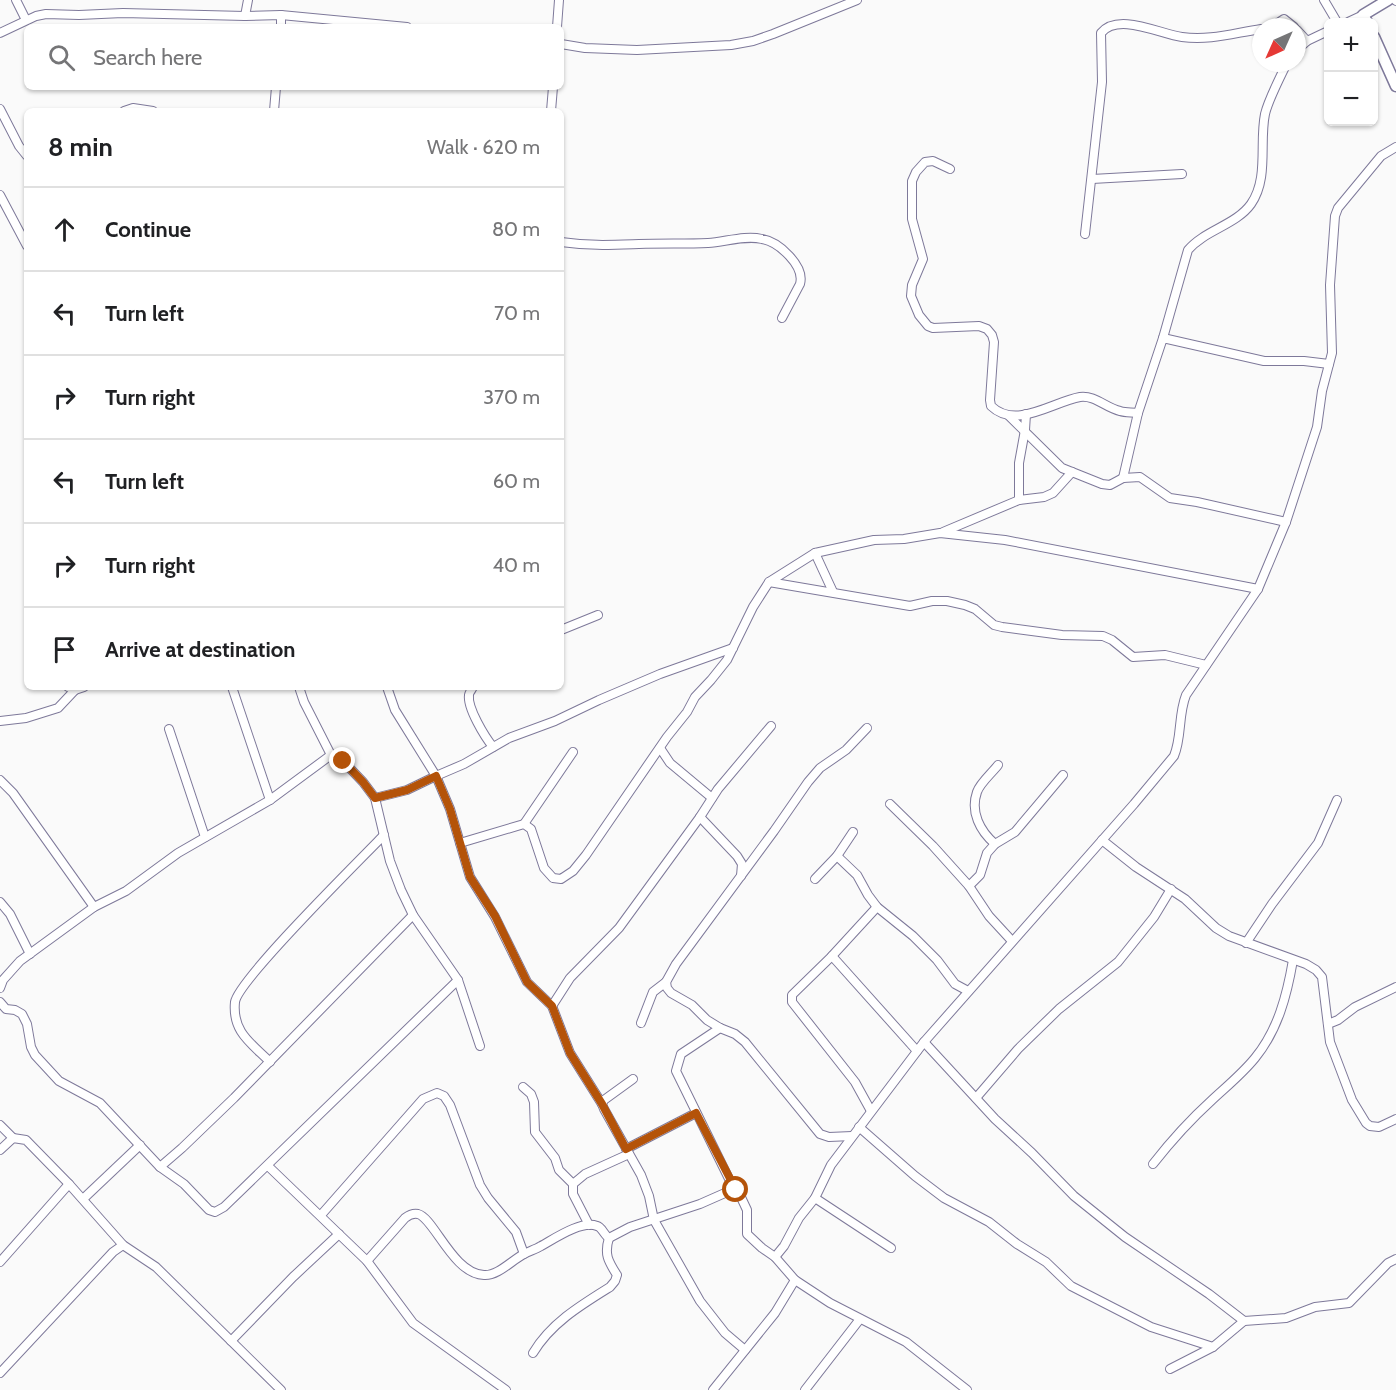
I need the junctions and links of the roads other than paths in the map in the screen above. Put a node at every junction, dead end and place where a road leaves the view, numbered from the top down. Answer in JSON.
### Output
{"nodes":[{"id":1,"x":16,"y":0,"type":"edge"},
{"id":2,"x":248,"y":0,"type":"edge"},
{"id":3,"x":559,"y":0,"type":"edge"},
{"id":4,"x":857,"y":0,"type":"edge"},
{"id":5,"x":1324,"y":0,"type":"edge"},
{"id":6,"x":1388,"y":0,"type":"edge"},
{"id":7,"x":281,"y":15,"type":"junction"},
{"id":8,"x":245,"y":16,"type":"junction"},
{"id":9,"x":1335,"y":18,"type":"edge"},
{"id":10,"x":1366,"y":18,"type":"edge"},
{"id":11,"x":26,"y":20,"type":"junction"},
{"id":12,"x":281,"y":24,"type":"edge"},
{"id":13,"x":376,"y":24,"type":"edge"},
{"id":14,"x":557,"y":24,"type":"edge"},
{"id":15,"x":1252,"y":31,"type":"edge"},
{"id":16,"x":0,"y":33,"type":"edge"},
{"id":17,"x":1324,"y":33,"type":"edge"},
{"id":18,"x":1307,"y":41,"type":"edge"},
{"id":19,"x":564,"y":44,"type":"edge"},
{"id":20,"x":1378,"y":46,"type":"edge"},
{"id":21,"x":1283,"y":72,"type":"edge"},
{"id":22,"x":1396,"y":86,"type":"edge"},
{"id":23,"x":276,"y":90,"type":"edge"},
{"id":24,"x":553,"y":90,"type":"edge"},
{"id":25,"x":274,"y":108,"type":"edge"},
{"id":26,"x":551,"y":108,"type":"edge"},
{"id":27,"x":0,"y":109,"type":"edge"},
{"id":28,"x":1396,"y":147,"type":"edge"},
{"id":29,"x":24,"y":152,"type":"edge"},
{"id":30,"x":950,"y":169,"type":"dead end"},
{"id":31,"x":1182,"y":174,"type":"dead end"},
{"id":32,"x":1092,"y":179,"type":"junction"},
{"id":33,"x":0,"y":195,"type":"edge"},
{"id":34,"x":1085,"y":234,"type":"dead end"},
{"id":35,"x":24,"y":240,"type":"edge"},
{"id":36,"x":564,"y":242,"type":"edge"},
{"id":37,"x":782,"y":318,"type":"dead end"},
{"id":38,"x":1163,"y":338,"type":"junction"},
{"id":39,"x":1329,"y":364,"type":"junction"},
{"id":40,"x":1138,"y":413,"type":"junction"},
{"id":41,"x":1026,"y":414,"type":"junction"},
{"id":42,"x":1009,"y":416,"type":"junction"},
{"id":43,"x":1025,"y":430,"type":"junction"},
{"id":44,"x":1071,"y":472,"type":"junction"},
{"id":45,"x":1124,"y":478,"type":"junction"},
{"id":46,"x":1019,"y":500,"type":"junction"},
{"id":47,"x":1286,"y":522,"type":"junction"},
{"id":48,"x":940,"y":533,"type":"junction"},
{"id":49,"x":815,"y":553,"type":"junction"},
{"id":50,"x":769,"y":582,"type":"junction"},
{"id":51,"x":1258,"y":589,"type":"junction"},
{"id":52,"x":833,"y":592,"type":"junction"},
{"id":53,"x":598,"y":615,"type":"dead end"},
{"id":54,"x":564,"y":629,"type":"edge"},
{"id":55,"x":733,"y":648,"type":"junction"},
{"id":56,"x":1206,"y":665,"type":"junction"},
{"id":57,"x":70,"y":690,"type":"edge"},
{"id":58,"x":233,"y":690,"type":"edge"},
{"id":59,"x":300,"y":690,"type":"edge"},
{"id":60,"x":388,"y":690,"type":"edge"},
{"id":61,"x":469,"y":690,"type":"edge"},
{"id":62,"x":0,"y":721,"type":"edge"},
{"id":63,"x":771,"y":726,"type":"dead end"},
{"id":64,"x":867,"y":728,"type":"dead end"},
{"id":65,"x":169,"y":729,"type":"dead end"},
{"id":66,"x":493,"y":747,"type":"junction"},
{"id":67,"x":660,"y":748,"type":"junction"},
{"id":68,"x":573,"y":752,"type":"dead end"},
{"id":69,"x":331,"y":755,"type":"junction"},
{"id":70,"x":998,"y":765,"type":"dead end"},
{"id":71,"x":1063,"y":775,"type":"dead end"},
{"id":72,"x":436,"y":776,"type":"junction"},
{"id":73,"x":0,"y":780,"type":"edge"},
{"id":74,"x":375,"y":798,"type":"junction"},
{"id":75,"x":712,"y":798,"type":"junction"},
{"id":76,"x":270,"y":800,"type":"junction"},
{"id":77,"x":1337,"y":800,"type":"dead end"},
{"id":78,"x":890,"y":804,"type":"dead end"},
{"id":79,"x":700,"y":817,"type":"junction"},
{"id":80,"x":524,"y":824,"type":"junction"},
{"id":81,"x":853,"y":832,"type":"dead end"},
{"id":82,"x":384,"y":835,"type":"junction"},
{"id":83,"x":204,"y":837,"type":"junction"},
{"id":84,"x":1102,"y":840,"type":"junction"},
{"id":85,"x":460,"y":843,"type":"junction"},
{"id":86,"x":995,"y":844,"type":"junction"},
{"id":87,"x":837,"y":856,"type":"junction"},
{"id":88,"x":740,"y":877,"type":"junction"},
{"id":89,"x":815,"y":879,"type":"dead end"},
{"id":90,"x":969,"y":886,"type":"junction"},
{"id":91,"x":1171,"y":889,"type":"junction"},
{"id":92,"x":0,"y":902,"type":"edge"},
{"id":93,"x":94,"y":907,"type":"junction"},
{"id":94,"x":878,"y":907,"type":"junction"},
{"id":95,"x":413,"y":915,"type":"junction"},
{"id":96,"x":1012,"y":941,"type":"junction"},
{"id":97,"x":1246,"y":943,"type":"junction"},
{"id":98,"x":30,"y":954,"type":"junction"},
{"id":99,"x":832,"y":956,"type":"junction"},
{"id":100,"x":1293,"y":960,"type":"junction"},
{"id":101,"x":458,"y":980,"type":"junction"},
{"id":102,"x":666,"y":982,"type":"junction"},
{"id":103,"x":1396,"y":987,"type":"edge"},
{"id":104,"x":0,"y":988,"type":"edge"},
{"id":105,"x":968,"y":991,"type":"junction"},
{"id":106,"x":0,"y":1002,"type":"edge"},
{"id":107,"x":552,"y":1006,"type":"junction"},
{"id":108,"x":641,"y":1023,"type":"dead end"},
{"id":109,"x":1328,"y":1024,"type":"junction"},
{"id":110,"x":720,"y":1028,"type":"junction"},
{"id":111,"x":924,"y":1042,"type":"junction"},
{"id":112,"x":480,"y":1046,"type":"dead end"},
{"id":113,"x":917,"y":1051,"type":"junction"},
{"id":114,"x":270,"y":1062,"type":"junction"},
{"id":115,"x":633,"y":1079,"type":"dead end"},
{"id":116,"x":524,"y":1087,"type":"dead end"},
{"id":117,"x":976,"y":1098,"type":"junction"},
{"id":118,"x":602,"y":1104,"type":"junction"},
{"id":119,"x":871,"y":1111,"type":"junction"},
{"id":120,"x":696,"y":1113,"type":"junction"},
{"id":121,"x":1396,"y":1119,"type":"edge"},
{"id":122,"x":0,"y":1125,"type":"edge"},
{"id":123,"x":859,"y":1127,"type":"junction"},
{"id":124,"x":852,"y":1136,"type":"junction"},
{"id":125,"x":13,"y":1138,"type":"junction"},
{"id":126,"x":140,"y":1145,"type":"junction"},
{"id":127,"x":0,"y":1150,"type":"edge"},
{"id":128,"x":627,"y":1151,"type":"junction"},
{"id":129,"x":1153,"y":1164,"type":"dead end"},
{"id":130,"x":268,"y":1166,"type":"junction"},
{"id":131,"x":160,"y":1167,"type":"junction"},
{"id":132,"x":69,"y":1184,"type":"junction"},
{"id":133,"x":573,"y":1184,"type":"junction"},
{"id":134,"x":734,"y":1189,"type":"junction"},
{"id":135,"x":815,"y":1198,"type":"junction"},
{"id":136,"x":83,"y":1199,"type":"junction"},
{"id":137,"x":321,"y":1215,"type":"junction"},
{"id":138,"x":654,"y":1220,"type":"junction"},
{"id":139,"x":589,"y":1225,"type":"junction"},
{"id":140,"x":339,"y":1234,"type":"junction"},
{"id":141,"x":609,"y":1238,"type":"junction"},
{"id":142,"x":123,"y":1245,"type":"junction"},
{"id":143,"x":891,"y":1248,"type":"dead end"},
{"id":144,"x":524,"y":1254,"type":"junction"},
{"id":145,"x":775,"y":1257,"type":"junction"},
{"id":146,"x":1396,"y":1258,"type":"edge"},
{"id":147,"x":367,"y":1261,"type":"junction"},
{"id":148,"x":0,"y":1262,"type":"edge"},
{"id":149,"x":795,"y":1280,"type":"junction"},
{"id":150,"x":860,"y":1319,"type":"junction"},
{"id":151,"x":1244,"y":1321,"type":"junction"},
{"id":152,"x":231,"y":1341,"type":"junction"},
{"id":153,"x":1213,"y":1347,"type":"junction"},
{"id":154,"x":745,"y":1350,"type":"junction"},
{"id":155,"x":533,"y":1353,"type":"dead end"},
{"id":156,"x":1170,"y":1369,"type":"dead end"},
{"id":157,"x":0,"y":1373,"type":"edge"},
{"id":158,"x":281,"y":1390,"type":"edge"},
{"id":159,"x":506,"y":1390,"type":"edge"},
{"id":160,"x":713,"y":1390,"type":"edge"},
{"id":161,"x":805,"y":1390,"type":"edge"},
{"id":162,"x":967,"y":1390,"type":"edge"}],
"edges":[{"from":1,"to":11,"type":"street"},
{"from":2,"to":8,"type":"street"},
{"from":3,"to":14,"type":"street"},
{"from":4,"to":19,"type":"street"},
{"from":5,"to":9,"type":"street"},
{"from":6,"to":10,"type":"street"},
{"from":7,"to":8,"type":"street"},
{"from":7,"to":12,"type":"street"},
{"from":7,"to":13,"type":"street"},
{"from":8,"to":11,"type":"street"},
{"from":11,"to":16,"type":"street"},
{"from":15,"to":32,"type":"street"},
{"from":17,"to":18,"type":"street"},
{"from":20,"to":22,"type":"street"},
{"from":21,"to":38,"type":"street"},
{"from":23,"to":25,"type":"street"},
{"from":24,"to":26,"type":"street"},
{"from":27,"to":29,"type":"street"},
{"from":28,"to":39,"type":"street"},
{"from":30,"to":42,"type":"street"},
{"from":31,"to":32,"type":"street"},
{"from":32,"to":34,"type":"street"},
{"from":33,"to":35,"type":"street"},
{"from":36,"to":37,"type":"street"},
{"from":38,"to":39,"type":"street"},
{"from":38,"to":40,"type":"street"},
{"from":39,"to":47,"type":"street"},
{"from":40,"to":41,"type":"street"},
{"from":40,"to":45,"type":"street"},
{"from":41,"to":42,"type":"street"},
{"from":41,"to":43,"type":"street"},
{"from":42,"to":43,"type":"street"},
{"from":43,"to":44,"type":"street"},
{"from":43,"to":46,"type":"street"},
{"from":44,"to":45,"type":"street"},
{"from":44,"to":46,"type":"street"},
{"from":45,"to":47,"type":"street"},
{"from":46,"to":48,"type":"street"},
{"from":47,"to":51,"type":"street"},
{"from":48,"to":49,"type":"street"},
{"from":48,"to":51,"type":"street"},
{"from":49,"to":50,"type":"street"},
{"from":49,"to":52,"type":"street"},
{"from":50,"to":52,"type":"street"},
{"from":50,"to":55,"type":"street"},
{"from":51,"to":56,"type":"street"},
{"from":52,"to":56,"type":"street"},
{"from":53,"to":54,"type":"street"},
{"from":55,"to":66,"type":"street"},
{"from":55,"to":67,"type":"street"},
{"from":56,"to":84,"type":"street"},
{"from":57,"to":62,"type":"street"},
{"from":58,"to":76,"type":"street"},
{"from":59,"to":69,"type":"street"},
{"from":60,"to":72,"type":"street"},
{"from":61,"to":66,"type":"street"},
{"from":63,"to":75,"type":"street"},
{"from":64,"to":88,"type":"street"},
{"from":65,"to":83,"type":"street"},
{"from":66,"to":72,"type":"street"},
{"from":67,"to":75,"type":"street"},
{"from":67,"to":80,"type":"street"},
{"from":68,"to":80,"type":"street"},
{"from":69,"to":74,"type":"street"},
{"from":69,"to":76,"type":"street"},
{"from":70,"to":86,"type":"street"},
{"from":71,"to":86,"type":"street"},
{"from":72,"to":74,"type":"street"},
{"from":72,"to":85,"type":"street"},
{"from":73,"to":93,"type":"street"},
{"from":74,"to":82,"type":"street"},
{"from":75,"to":79,"type":"street"},
{"from":76,"to":83,"type":"street"},
{"from":77,"to":97,"type":"street"},
{"from":78,"to":90,"type":"street"},
{"from":79,"to":88,"type":"street"},
{"from":79,"to":107,"type":"street"},
{"from":80,"to":85,"type":"street"},
{"from":81,"to":87,"type":"street"},
{"from":82,"to":95,"type":"street"},
{"from":82,"to":114,"type":"street"},
{"from":83,"to":93,"type":"street"},
{"from":84,"to":91,"type":"street"},
{"from":84,"to":96,"type":"street"},
{"from":85,"to":107,"type":"street"},
{"from":86,"to":90,"type":"street"},
{"from":87,"to":89,"type":"street"},
{"from":87,"to":94,"type":"street"},
{"from":88,"to":102,"type":"street"},
{"from":90,"to":96,"type":"street"},
{"from":91,"to":97,"type":"street"},
{"from":91,"to":117,"type":"street"},
{"from":92,"to":98,"type":"street"},
{"from":93,"to":98,"type":"street"},
{"from":94,"to":99,"type":"street"},
{"from":94,"to":105,"type":"street"},
{"from":95,"to":101,"type":"street"},
{"from":95,"to":114,"type":"street"},
{"from":96,"to":105,"type":"street"},
{"from":97,"to":100,"type":"street"},
{"from":98,"to":104,"type":"street"},
{"from":99,"to":113,"type":"street"},
{"from":99,"to":119,"type":"street"},
{"from":100,"to":109,"type":"street"},
{"from":100,"to":129,"type":"street"},
{"from":101,"to":112,"type":"street"},
{"from":101,"to":130,"type":"street"},
{"from":102,"to":108,"type":"street"},
{"from":102,"to":110,"type":"street"},
{"from":103,"to":109,"type":"street"},
{"from":105,"to":111,"type":"street"},
{"from":106,"to":126,"type":"street"},
{"from":107,"to":118,"type":"street"},
{"from":109,"to":121,"type":"street"},
{"from":110,"to":120,"type":"street"},
{"from":110,"to":124,"type":"street"},
{"from":111,"to":113,"type":"street"},
{"from":111,"to":117,"type":"street"},
{"from":113,"to":119,"type":"street"},
{"from":114,"to":131,"type":"street"},
{"from":115,"to":118,"type":"street"},
{"from":116,"to":133,"type":"street"},
{"from":117,"to":151,"type":"street"},
{"from":118,"to":128,"type":"street"},
{"from":119,"to":123,"type":"street"},
{"from":120,"to":128,"type":"street"},
{"from":120,"to":134,"type":"street"},
{"from":122,"to":125,"type":"street"},
{"from":123,"to":124,"type":"street"},
{"from":123,"to":153,"type":"street"},
{"from":124,"to":135,"type":"street"},
{"from":125,"to":127,"type":"street"},
{"from":125,"to":132,"type":"street"},
{"from":126,"to":131,"type":"street"},
{"from":126,"to":136,"type":"street"},
{"from":128,"to":133,"type":"street"},
{"from":128,"to":138,"type":"street"},
{"from":130,"to":131,"type":"street"},
{"from":130,"to":137,"type":"street"},
{"from":132,"to":136,"type":"street"},
{"from":132,"to":148,"type":"street"},
{"from":133,"to":139,"type":"street"},
{"from":134,"to":138,"type":"street"},
{"from":134,"to":145,"type":"street"},
{"from":135,"to":143,"type":"street"},
{"from":135,"to":145,"type":"street"},
{"from":136,"to":142,"type":"street"},
{"from":137,"to":140,"type":"street"},
{"from":137,"to":144,"type":"street"},
{"from":138,"to":141,"type":"street"},
{"from":138,"to":154,"type":"street"},
{"from":139,"to":141,"type":"street"},
{"from":139,"to":144,"type":"street"},
{"from":140,"to":147,"type":"street"},
{"from":140,"to":152,"type":"street"},
{"from":141,"to":155,"type":"street"},
{"from":142,"to":152,"type":"street"},
{"from":142,"to":157,"type":"street"},
{"from":144,"to":147,"type":"street"},
{"from":145,"to":149,"type":"street"},
{"from":146,"to":151,"type":"street"},
{"from":147,"to":159,"type":"street"},
{"from":149,"to":150,"type":"street"},
{"from":149,"to":154,"type":"street"},
{"from":150,"to":161,"type":"street"},
{"from":150,"to":162,"type":"street"},
{"from":151,"to":153,"type":"street"},
{"from":152,"to":158,"type":"street"},
{"from":153,"to":156,"type":"street"},
{"from":154,"to":160,"type":"street"}]}
